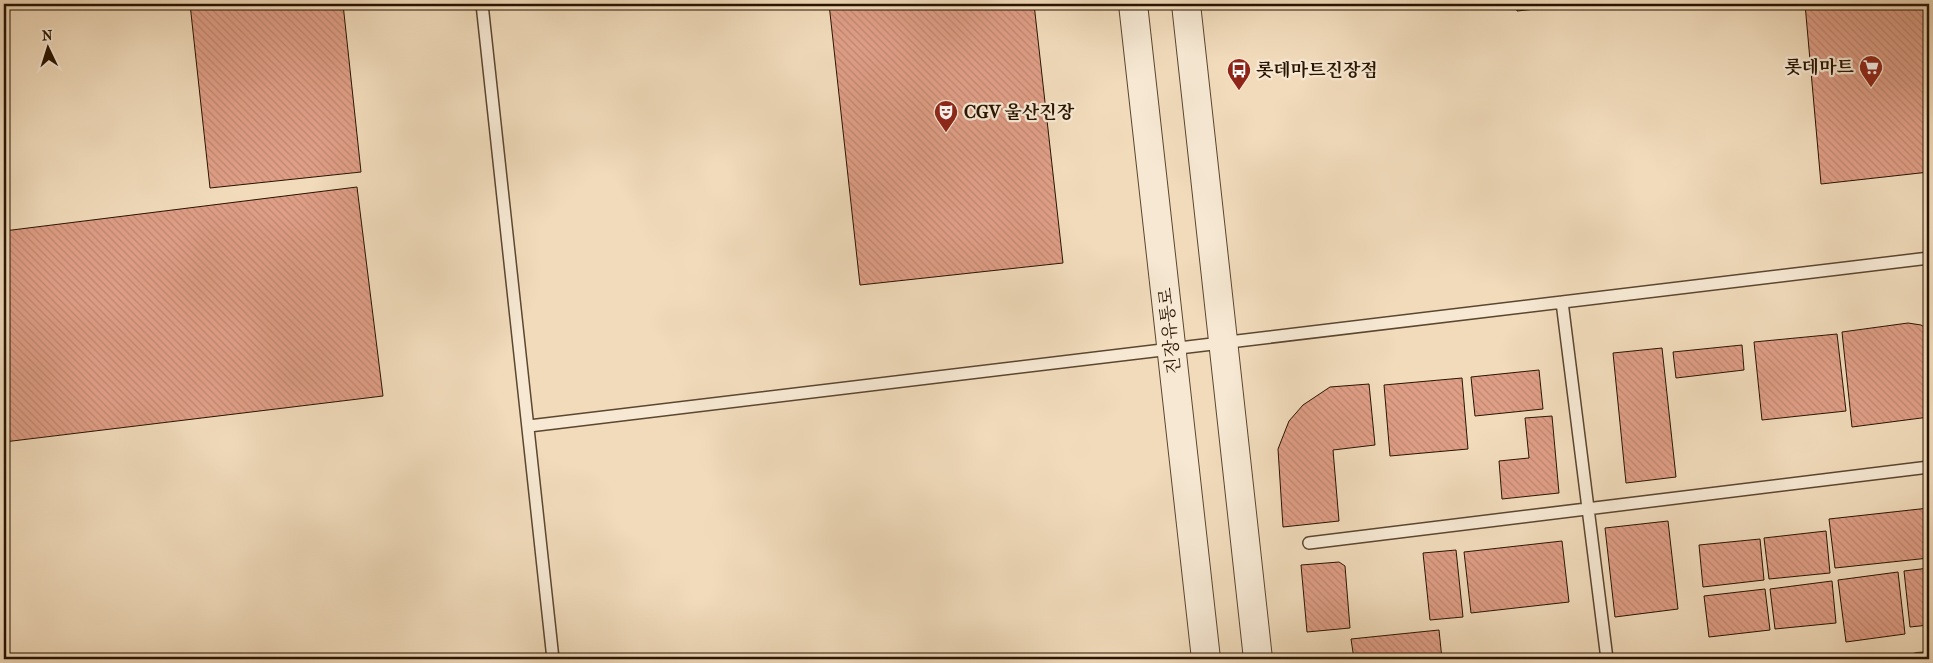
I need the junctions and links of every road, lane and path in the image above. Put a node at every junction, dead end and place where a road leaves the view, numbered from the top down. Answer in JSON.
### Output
{"nodes":[{"id":1,"x":482,"y":4,"type":"edge"},
{"id":2,"x":1133,"y":4,"type":"edge"},
{"id":3,"x":1186,"y":4,"type":"edge"},
{"id":4,"x":1929,"y":258,"type":"edge"},
{"id":5,"x":1562,"y":302,"type":"junction"},
{"id":6,"x":1223,"y":342,"type":"junction"},
{"id":7,"x":1172,"y":348,"type":"junction"},
{"id":8,"x":529,"y":426,"type":"junction"},
{"id":9,"x":1929,"y":468,"type":"edge"},
{"id":10,"x":1588,"y":509,"type":"junction"},
{"id":11,"x":1309,"y":543,"type":"dead end"},
{"id":12,"x":1929,"y":658,"type":"edge"},
{"id":13,"x":553,"y":659,"type":"edge"},
{"id":14,"x":1206,"y":659,"type":"edge"},
{"id":15,"x":1258,"y":659,"type":"edge"},
{"id":16,"x":1607,"y":659,"type":"edge"},
{"id":17,"x":1917,"y":659,"type":"edge"}],
"edges":[{"from":1,"to":8,"type":"lane"},
{"from":2,"to":7,"type":"street","name":"진장유통로"},
{"from":3,"to":6,"type":"street"},
{"from":4,"to":5,"type":"lane"},
{"from":5,"to":6,"type":"lane"},
{"from":5,"to":10,"type":"lane"},
{"from":6,"to":7,"type":"lane"},
{"from":6,"to":15,"type":"street"},
{"from":7,"to":8,"type":"lane"},
{"from":7,"to":14,"type":"street","name":"진장유통로"},
{"from":8,"to":13,"type":"lane"},
{"from":9,"to":10,"type":"lane"},
{"from":10,"to":11,"type":"lane"},
{"from":10,"to":16,"type":"lane"},
{"from":12,"to":17,"type":"lane"}]}
